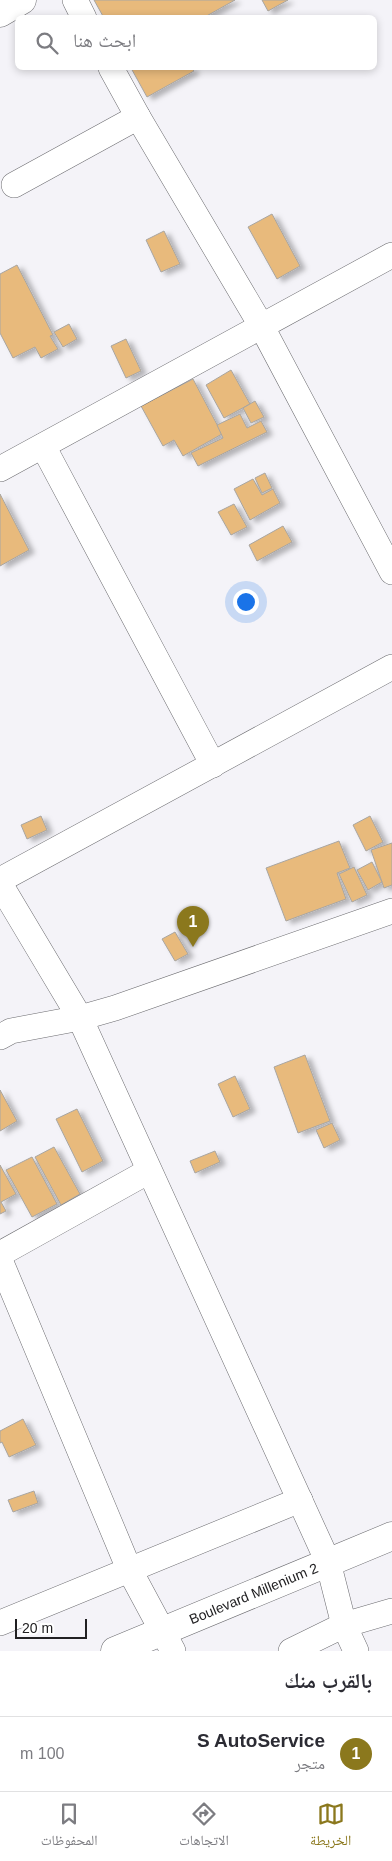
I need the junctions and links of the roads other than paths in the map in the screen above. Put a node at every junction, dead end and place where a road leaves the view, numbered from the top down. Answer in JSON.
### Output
{"nodes":[{"id":1,"x":22,"y":0,"type":"edge"},
{"id":2,"x":74,"y":0,"type":"edge"},
{"id":3,"x":0,"y":13,"type":"edge"},
{"id":4,"x":82,"y":15,"type":"edge"},
{"id":5,"x":112,"y":70,"type":"edge"},
{"id":6,"x":138,"y":117,"type":"junction"},
{"id":7,"x":14,"y":185,"type":"dead end"},
{"id":8,"x":392,"y":256,"type":"edge"},
{"id":9,"x":262,"y":327,"type":"junction"},
{"id":10,"x":43,"y":446,"type":"junction"},
{"id":11,"x":0,"y":469,"type":"edge"},
{"id":12,"x":392,"y":572,"type":"edge"},
{"id":13,"x":392,"y":667,"type":"edge"},
{"id":14,"x":213,"y":765,"type":"junction"},
{"id":15,"x":0,"y":882,"type":"edge"},
{"id":16,"x":392,"y":911,"type":"edge"},
{"id":17,"x":80,"y":1018,"type":"junction"},
{"id":18,"x":0,"y":1037,"type":"edge"},
{"id":19,"x":149,"y":1171,"type":"junction"},
{"id":20,"x":0,"y":1254,"type":"edge"},
{"id":21,"x":0,"y":1260,"type":"edge"},
{"id":22,"x":300,"y":1500,"type":"junction"},
{"id":23,"x":392,"y":1536,"type":"edge"},
{"id":24,"x":328,"y":1562,"type":"junction"},
{"id":25,"x":129,"y":1569,"type":"junction"},
{"id":26,"x":392,"y":1611,"type":"edge"},
{"id":27,"x":0,"y":1623,"type":"edge"},
{"id":28,"x":344,"y":1626,"type":"junction"},
{"id":29,"x":167,"y":1641,"type":"edge"},
{"id":30,"x":115,"y":1651,"type":"edge"},
{"id":31,"x":291,"y":1651,"type":"edge"},
{"id":32,"x":356,"y":1651,"type":"edge"}],
"edges":[{"from":1,"to":3,"type":"street"},
{"from":2,"to":4,"type":"street"},
{"from":5,"to":6,"type":"street"},
{"from":6,"to":7,"type":"street"},
{"from":6,"to":9,"type":"street"},
{"from":8,"to":9,"type":"street"},
{"from":9,"to":10,"type":"street"},
{"from":9,"to":12,"type":"street"},
{"from":10,"to":11,"type":"street"},
{"from":10,"to":14,"type":"street"},
{"from":13,"to":14,"type":"street"},
{"from":14,"to":15,"type":"street"},
{"from":15,"to":17,"type":"street"},
{"from":16,"to":17,"type":"street"},
{"from":17,"to":18,"type":"street"},
{"from":17,"to":19,"type":"street"},
{"from":19,"to":20,"type":"street"},
{"from":19,"to":22,"type":"street"},
{"from":21,"to":25,"type":"street"},
{"from":22,"to":24,"type":"street"},
{"from":22,"to":25,"type":"street"},
{"from":23,"to":24,"type":"street","name":"Boulevard Millenium 2"},
{"from":24,"to":28,"type":"street"},
{"from":24,"to":29,"type":"street","name":"Boulevard Millenium 2"},
{"from":25,"to":27,"type":"street"},
{"from":25,"to":29,"type":"street"},
{"from":26,"to":28,"type":"street"},
{"from":28,"to":31,"type":"street"},
{"from":28,"to":32,"type":"street"},
{"from":29,"to":30,"type":"street","name":"Boulevard Millenium 2"}]}
